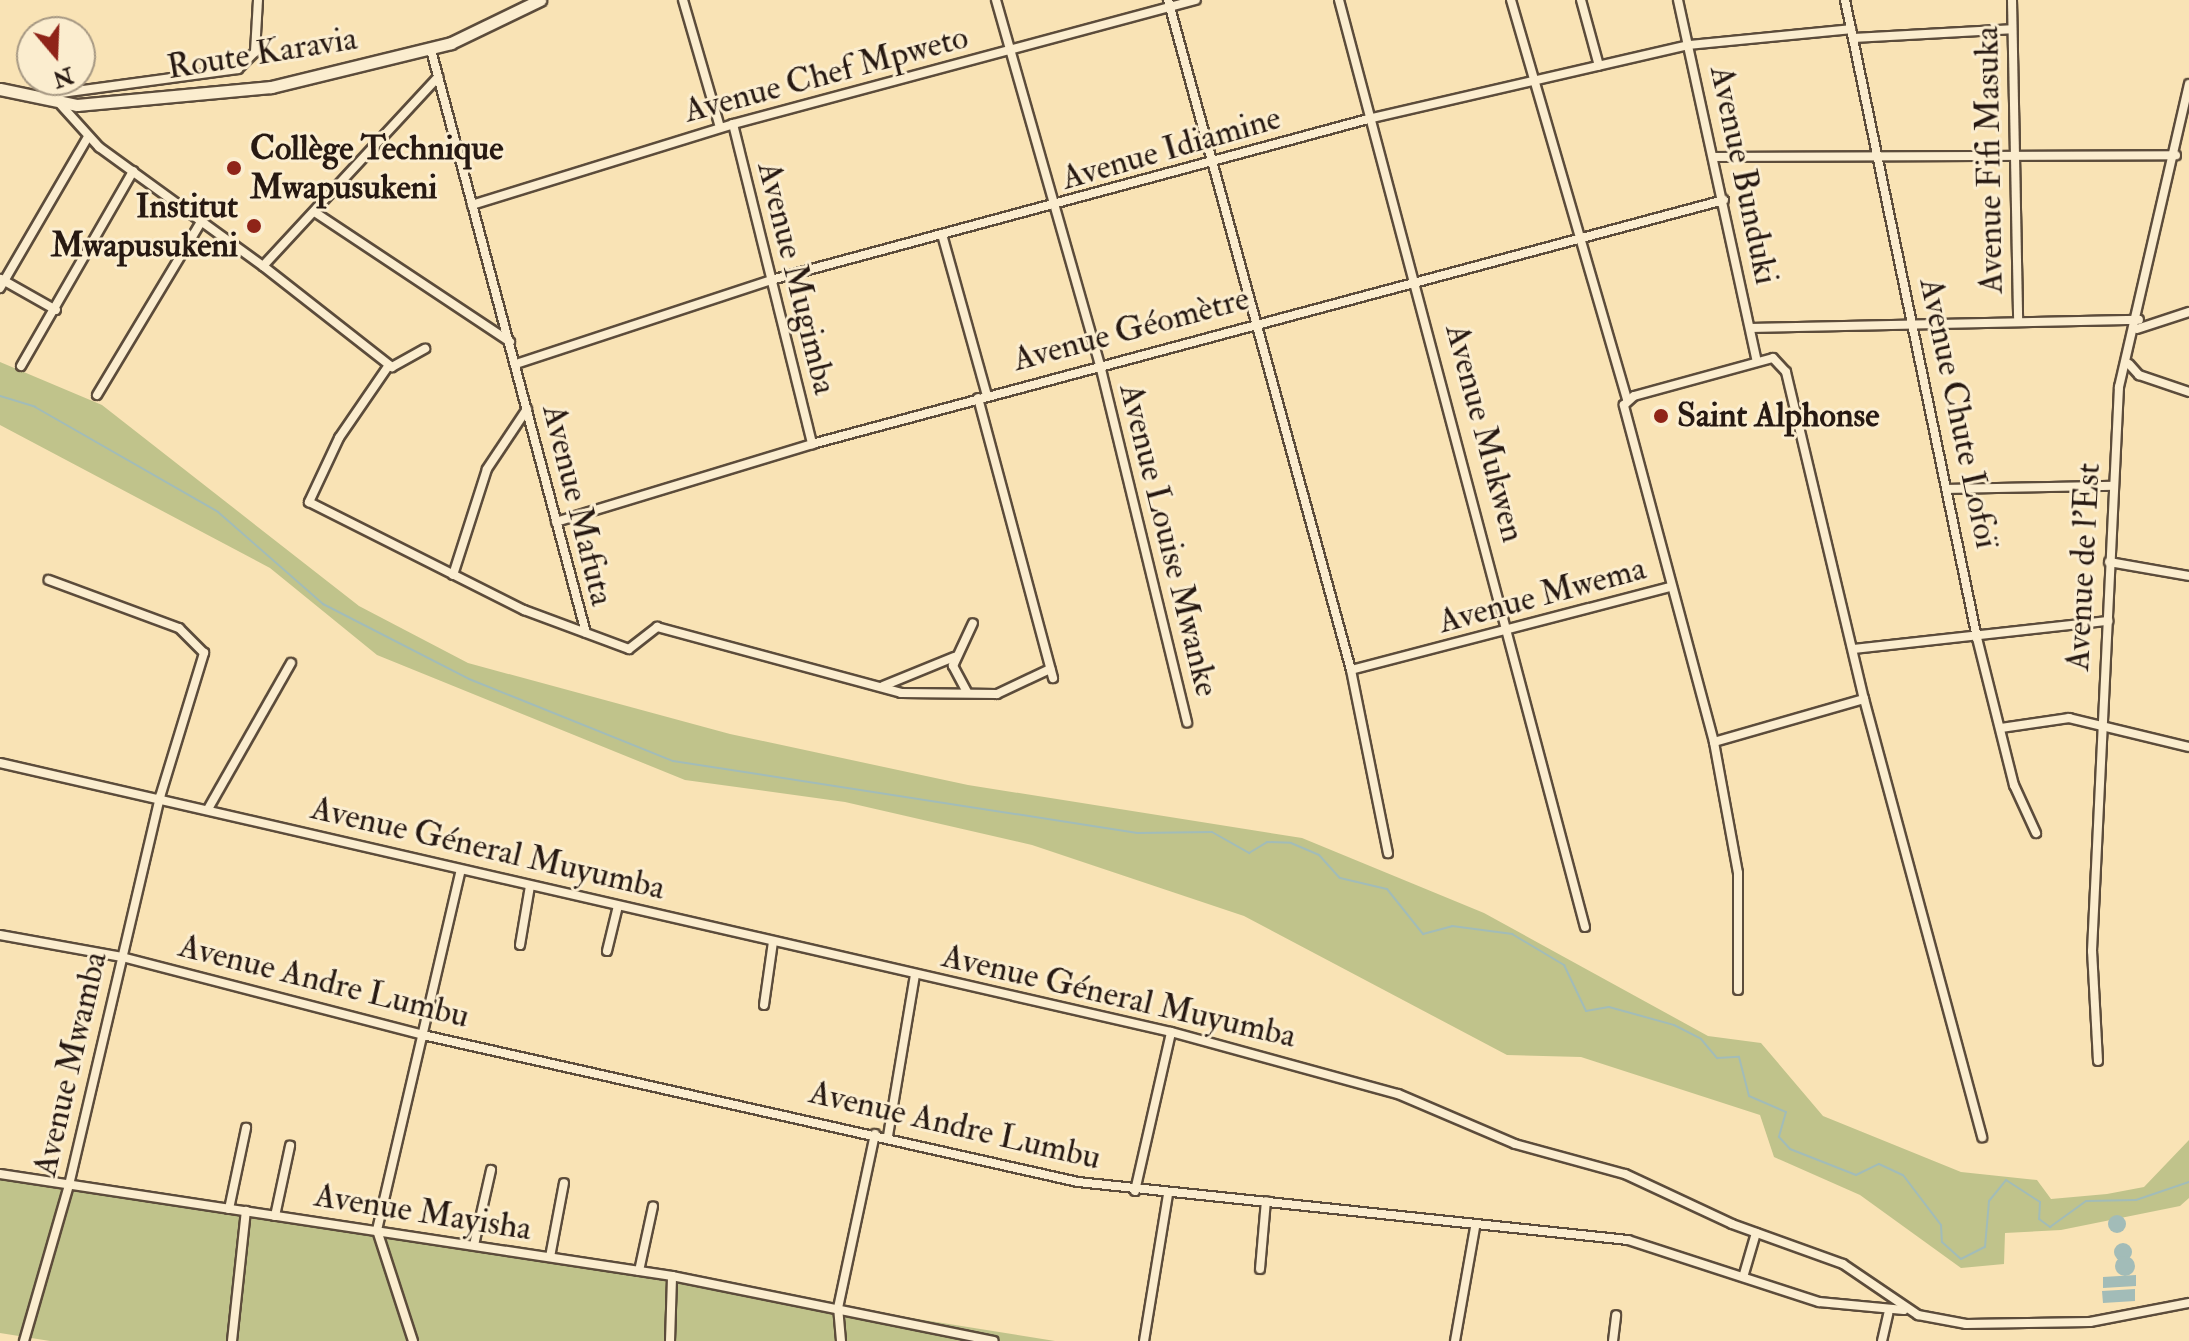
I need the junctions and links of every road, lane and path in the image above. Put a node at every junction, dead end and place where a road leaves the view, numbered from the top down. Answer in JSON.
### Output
{"nodes":[{"id":1,"x":258,"y":0,"type":"edge"},
{"id":2,"x":540,"y":0,"type":"edge"},
{"id":3,"x":683,"y":0,"type":"edge"},
{"id":4,"x":996,"y":0,"type":"edge"},
{"id":5,"x":1196,"y":0,"type":"edge"},
{"id":6,"x":1339,"y":0,"type":"edge"},
{"id":7,"x":1511,"y":0,"type":"edge"},
{"id":8,"x":1581,"y":0,"type":"edge"},
{"id":9,"x":1678,"y":0,"type":"edge"},
{"id":10,"x":1845,"y":0,"type":"edge"},
{"id":11,"x":2012,"y":0,"type":"edge"},
{"id":12,"x":1169,"y":4,"type":"edge"},
{"id":13,"x":2012,"y":29,"type":"junction"},
{"id":14,"x":1852,"y":33,"type":"junction"},
{"id":15,"x":1689,"y":45,"type":"junction"},
{"id":16,"x":431,"y":50,"type":"junction"},
{"id":17,"x":1012,"y":52,"type":"junction"},
{"id":18,"x":1599,"y":66,"type":"junction"},
{"id":19,"x":438,"y":77,"type":"junction"},
{"id":20,"x":1531,"y":81,"type":"junction"},
{"id":21,"x":2189,"y":84,"type":"edge"},
{"id":22,"x":0,"y":89,"type":"edge"},
{"id":23,"x":34,"y":97,"type":"junction"},
{"id":24,"x":61,"y":105,"type":"junction"},
{"id":25,"x":1368,"y":119,"type":"junction"},
{"id":26,"x":733,"y":124,"type":"junction"},
{"id":27,"x":720,"y":127,"type":"junction"},
{"id":28,"x":88,"y":137,"type":"junction"},
{"id":29,"x":2014,"y":152,"type":"junction"},
{"id":30,"x":1879,"y":154,"type":"junction"},
{"id":31,"x":2176,"y":155,"type":"junction"},
{"id":32,"x":1714,"y":157,"type":"junction"},
{"id":33,"x":1213,"y":164,"type":"junction"},
{"id":34,"x":133,"y":171,"type":"junction"},
{"id":35,"x":1724,"y":200,"type":"junction"},
{"id":36,"x":472,"y":205,"type":"junction"},
{"id":37,"x":1056,"y":208,"type":"junction"},
{"id":38,"x":316,"y":213,"type":"junction"},
{"id":39,"x":202,"y":220,"type":"junction"},
{"id":40,"x":1576,"y":237,"type":"junction"},
{"id":41,"x":943,"y":238,"type":"junction"},
{"id":42,"x":263,"y":266,"type":"junction"},
{"id":43,"x":1417,"y":277,"type":"junction"},
{"id":44,"x":771,"y":280,"type":"junction"},
{"id":45,"x":1,"y":282,"type":"edge"},
{"id":46,"x":56,"y":310,"type":"junction"},
{"id":47,"x":2189,"y":312,"type":"edge"},
{"id":48,"x":2018,"y":319,"type":"junction"},
{"id":49,"x":1257,"y":321,"type":"junction"},
{"id":50,"x":1911,"y":323,"type":"junction"},
{"id":51,"x":2138,"y":325,"type":"junction"},
{"id":52,"x":1750,"y":328,"type":"junction"},
{"id":53,"x":511,"y":342,"type":"junction"},
{"id":54,"x":425,"y":349,"type":"dead end"},
{"id":55,"x":1757,"y":361,"type":"junction"},
{"id":56,"x":516,"y":364,"type":"junction"},
{"id":57,"x":2129,"y":364,"type":"junction"},
{"id":58,"x":389,"y":365,"type":"junction"},
{"id":59,"x":1100,"y":365,"type":"junction"},
{"id":60,"x":21,"y":366,"type":"dead end"},
{"id":61,"x":2189,"y":392,"type":"edge"},
{"id":62,"x":97,"y":395,"type":"dead end"},
{"id":63,"x":983,"y":397,"type":"junction"},
{"id":64,"x":1627,"y":400,"type":"junction"},
{"id":65,"x":527,"y":409,"type":"junction"},
{"id":66,"x":812,"y":444,"type":"junction"},
{"id":67,"x":2111,"y":486,"type":"junction"},
{"id":68,"x":1948,"y":489,"type":"junction"},
{"id":69,"x":556,"y":522,"type":"junction"},
{"id":70,"x":2109,"y":562,"type":"junction"},
{"id":71,"x":453,"y":575,"type":"junction"},
{"id":72,"x":2189,"y":576,"type":"edge"},
{"id":73,"x":49,"y":580,"type":"dead end"},
{"id":74,"x":1669,"y":587,"type":"junction"},
{"id":75,"x":2108,"y":621,"type":"junction"},
{"id":76,"x":973,"y":623,"type":"dead end"},
{"id":77,"x":1511,"y":632,"type":"junction"},
{"id":78,"x":586,"y":634,"type":"junction"},
{"id":79,"x":1977,"y":638,"type":"junction"},
{"id":80,"x":1853,"y":649,"type":"junction"},
{"id":81,"x":954,"y":657,"type":"junction"},
{"id":82,"x":291,"y":663,"type":"dead end"},
{"id":83,"x":1351,"y":670,"type":"junction"},
{"id":84,"x":883,"y":686,"type":"junction"},
{"id":85,"x":969,"y":693,"type":"junction"},
{"id":86,"x":1864,"y":699,"type":"junction"},
{"id":87,"x":1187,"y":723,"type":"dead end"},
{"id":88,"x":2101,"y":726,"type":"junction"},
{"id":89,"x":2001,"y":728,"type":"junction"},
{"id":90,"x":1714,"y":742,"type":"junction"},
{"id":91,"x":2189,"y":747,"type":"edge"},
{"id":92,"x":0,"y":763,"type":"edge"},
{"id":93,"x":160,"y":797,"type":"junction"},
{"id":94,"x":208,"y":809,"type":"junction"},
{"id":95,"x":2036,"y":833,"type":"dead end"},
{"id":96,"x":1388,"y":853,"type":"dead end"},
{"id":97,"x":461,"y":870,"type":"junction"},
{"id":98,"x":530,"y":886,"type":"junction"},
{"id":99,"x":618,"y":906,"type":"junction"},
{"id":100,"x":1585,"y":927,"type":"dead end"},
{"id":101,"x":0,"y":935,"type":"edge"},
{"id":102,"x":773,"y":942,"type":"junction"},
{"id":103,"x":520,"y":945,"type":"dead end"},
{"id":104,"x":607,"y":951,"type":"dead end"},
{"id":105,"x":122,"y":957,"type":"junction"},
{"id":106,"x":915,"y":975,"type":"junction"},
{"id":107,"x":1738,"y":990,"type":"dead end"},
{"id":108,"x":764,"y":1005,"type":"dead end"},
{"id":109,"x":1171,"y":1032,"type":"junction"},
{"id":110,"x":423,"y":1035,"type":"junction"},
{"id":111,"x":2098,"y":1061,"type":"dead end"},
{"id":112,"x":246,"y":1128,"type":"dead end"},
{"id":113,"x":875,"y":1134,"type":"junction"},
{"id":114,"x":888,"y":1136,"type":"junction"},
{"id":115,"x":1982,"y":1137,"type":"dead end"},
{"id":116,"x":290,"y":1146,"type":"dead end"},
{"id":117,"x":491,"y":1170,"type":"dead end"},
{"id":118,"x":0,"y":1174,"type":"edge"},
{"id":119,"x":564,"y":1183,"type":"dead end"},
{"id":120,"x":69,"y":1185,"type":"junction"},
{"id":121,"x":1135,"y":1191,"type":"junction"},
{"id":122,"x":1168,"y":1195,"type":"junction"},
{"id":123,"x":1266,"y":1201,"type":"junction"},
{"id":124,"x":653,"y":1206,"type":"dead end"},
{"id":125,"x":229,"y":1209,"type":"junction"},
{"id":126,"x":246,"y":1211,"type":"junction"},
{"id":127,"x":275,"y":1216,"type":"junction"},
{"id":128,"x":1475,"y":1228,"type":"junction"},
{"id":129,"x":377,"y":1230,"type":"junction"},
{"id":130,"x":1756,"y":1233,"type":"junction"},
{"id":131,"x":474,"y":1245,"type":"junction"},
{"id":132,"x":550,"y":1257,"type":"junction"},
{"id":133,"x":1260,"y":1269,"type":"dead end"},
{"id":134,"x":639,"y":1271,"type":"junction"},
{"id":135,"x":1744,"y":1274,"type":"junction"},
{"id":136,"x":672,"y":1276,"type":"junction"},
{"id":137,"x":2189,"y":1303,"type":"edge"},
{"id":138,"x":838,"y":1308,"type":"junction"},
{"id":139,"x":1904,"y":1310,"type":"junction"},
{"id":140,"x":1888,"y":1314,"type":"junction"},
{"id":141,"x":1616,"y":1315,"type":"dead end"},
{"id":142,"x":24,"y":1341,"type":"edge"},
{"id":143,"x":232,"y":1341,"type":"edge"},
{"id":144,"x":413,"y":1341,"type":"edge"},
{"id":145,"x":670,"y":1341,"type":"edge"},
{"id":146,"x":841,"y":1341,"type":"edge"},
{"id":147,"x":993,"y":1341,"type":"edge"},
{"id":148,"x":1144,"y":1341,"type":"edge"},
{"id":149,"x":1455,"y":1341,"type":"edge"},
{"id":150,"x":1613,"y":1341,"type":"edge"},
{"id":151,"x":1882,"y":1341,"type":"edge"}],
"edges":[{"from":1,"to":23,"type":"street"},
{"from":2,"to":16,"type":"street","name":"Route Karavia"},
{"from":3,"to":27,"type":"street","name":"Avenue Mugimba"},
{"from":4,"to":17,"type":"street","name":"Avenue Louise Mwanke"},
{"from":5,"to":12,"type":"street","name":"Avenue Chef Mpweto"},
{"from":6,"to":25,"type":"street","name":"Avenue Mukwen"},
{"from":7,"to":20,"type":"street","name":"Avenue Mwema"},
{"from":8,"to":18,"type":"street"},
{"from":9,"to":15,"type":"street","name":"Avenue Bunduki"},
{"from":10,"to":14,"type":"street","name":"Avenue Chute Lofoï"},
{"from":11,"to":13,"type":"street","name":"Avenue Fifi Masuka"},
{"from":12,"to":17,"type":"street","name":"Avenue Chef Mpweto"},
{"from":12,"to":33,"type":"street"},
{"from":13,"to":14,"type":"street","name":"Avenue Idiamine"},
{"from":13,"to":29,"type":"street","name":"Avenue Fifi Masuka"},
{"from":14,"to":15,"type":"street","name":"Avenue Idiamine"},
{"from":14,"to":30,"type":"street","name":"Avenue Chute Lofoï"},
{"from":15,"to":18,"type":"street","name":"Avenue Idiamine"},
{"from":15,"to":32,"type":"street","name":"Avenue Bunduki"},
{"from":16,"to":19,"type":"street","name":"Avenue Mafuta"},
{"from":16,"to":24,"type":"street","name":"Route Karavia"},
{"from":17,"to":26,"type":"street","name":"Avenue Chef Mpweto"},
{"from":17,"to":37,"type":"street","name":"Avenue Louise Mwanke"},
{"from":18,"to":20,"type":"street","name":"Avenue Idiamine"},
{"from":19,"to":36,"type":"street","name":"Avenue Mafuta"},
{"from":19,"to":38,"type":"street"},
{"from":20,"to":25,"type":"street","name":"Avenue Idiamine"},
{"from":20,"to":40,"type":"street","name":"Avenue Mwema"},
{"from":21,"to":31,"type":"street","name":"Avenue de l'Est"},
{"from":22,"to":23,"type":"street","name":"Route Karavia"},
{"from":23,"to":24,"type":"street","name":"Route Karavia"},
{"from":24,"to":28,"type":"street"},
{"from":25,"to":33,"type":"street","name":"Avenue Idiamine"},
{"from":25,"to":43,"type":"street","name":"Avenue Mukwen"},
{"from":26,"to":27,"type":"street","name":"Avenue Chef Mpweto"},
{"from":26,"to":44,"type":"street","name":"Avenue Mugimba"},
{"from":27,"to":36,"type":"street","name":"Avenue Chef Mpweto"},
{"from":28,"to":34,"type":"street"},
{"from":28,"to":45,"type":"street"},
{"from":29,"to":30,"type":"street"},
{"from":29,"to":31,"type":"street"},
{"from":29,"to":48,"type":"street","name":"Avenue Fifi Masuka"},
{"from":30,"to":32,"type":"street"},
{"from":30,"to":50,"type":"street","name":"Avenue Chute Lofoï"},
{"from":31,"to":51,"type":"street","name":"Avenue de l'Est"},
{"from":32,"to":35,"type":"street","name":"Avenue Bunduki"},
{"from":33,"to":37,"type":"street","name":"Avenue Idiamine"},
{"from":33,"to":49,"type":"street"},
{"from":34,"to":39,"type":"street"},
{"from":34,"to":46,"type":"street"},
{"from":35,"to":40,"type":"street","name":"Avenue Géomètre"},
{"from":35,"to":52,"type":"street","name":"Avenue Bunduki"},
{"from":36,"to":53,"type":"street","name":"Avenue Mafuta"},
{"from":37,"to":41,"type":"street","name":"Avenue Idiamine"},
{"from":37,"to":59,"type":"street","name":"Avenue Louise Mwanke"},
{"from":38,"to":42,"type":"street"},
{"from":38,"to":53,"type":"street"},
{"from":39,"to":42,"type":"street"},
{"from":39,"to":62,"type":"street"},
{"from":40,"to":43,"type":"street","name":"Avenue Géomètre"},
{"from":40,"to":64,"type":"street","name":"Avenue Mwema"},
{"from":41,"to":44,"type":"street","name":"Avenue Idiamine"},
{"from":41,"to":63,"type":"street"},
{"from":42,"to":58,"type":"street"},
{"from":43,"to":49,"type":"street","name":"Avenue Géomètre"},
{"from":43,"to":77,"type":"street","name":"Avenue Mukwen"},
{"from":44,"to":56,"type":"street","name":"Avenue Idiamine"},
{"from":44,"to":66,"type":"street","name":"Avenue Mugimba"},
{"from":45,"to":46,"type":"street"},
{"from":46,"to":60,"type":"street"},
{"from":47,"to":51,"type":"street"},
{"from":48,"to":50,"type":"street"},
{"from":48,"to":51,"type":"street"},
{"from":49,"to":59,"type":"street","name":"Avenue Géomètre"},
{"from":49,"to":83,"type":"street"},
{"from":50,"to":52,"type":"street"},
{"from":50,"to":68,"type":"street","name":"Avenue Chute Lofoï"},
{"from":51,"to":57,"type":"street","name":"Avenue de l'Est"},
{"from":52,"to":55,"type":"street","name":"Avenue Bunduki"},
{"from":53,"to":56,"type":"street","name":"Avenue Mafuta"},
{"from":54,"to":58,"type":"street"},
{"from":55,"to":64,"type":"street"},
{"from":55,"to":80,"type":"street"},
{"from":56,"to":65,"type":"street","name":"Avenue Mafuta"},
{"from":57,"to":61,"type":"street"},
{"from":57,"to":67,"type":"street","name":"Avenue de l'Est"},
{"from":58,"to":71,"type":"street"},
{"from":59,"to":63,"type":"street","name":"Avenue Géomètre"},
{"from":59,"to":87,"type":"street","name":"Avenue Louise Mwanke"},
{"from":63,"to":66,"type":"street","name":"Avenue Géomètre"},
{"from":63,"to":85,"type":"street","name":"Avenue Mafuta"},
{"from":64,"to":74,"type":"street","name":"Avenue Mwema"},
{"from":65,"to":69,"type":"street","name":"Avenue Mafuta"},
{"from":65,"to":71,"type":"street"},
{"from":66,"to":69,"type":"street","name":"Avenue Géomètre"},
{"from":67,"to":68,"type":"street"},
{"from":67,"to":70,"type":"street","name":"Avenue de l'Est"},
{"from":68,"to":79,"type":"street","name":"Avenue Chute Lofoï"},
{"from":69,"to":78,"type":"street","name":"Avenue Mafuta"},
{"from":70,"to":72,"type":"street"},
{"from":70,"to":75,"type":"street","name":"Avenue de l'Est"},
{"from":71,"to":78,"type":"street"},
{"from":73,"to":93,"type":"street","name":"Avenue Mwamba"},
{"from":74,"to":77,"type":"street","name":"Avenue Mwema"},
{"from":74,"to":90,"type":"street"},
{"from":75,"to":79,"type":"street"},
{"from":75,"to":88,"type":"street","name":"Avenue de l'Est"},
{"from":76,"to":81,"type":"street"},
{"from":77,"to":83,"type":"street","name":"Avenue Mwema"},
{"from":77,"to":100,"type":"street","name":"Avenue Mukwen"},
{"from":78,"to":84,"type":"street","name":"Avenue Mafuta"},
{"from":79,"to":80,"type":"street"},
{"from":79,"to":89,"type":"street","name":"Avenue Chute Lofoï"},
{"from":80,"to":86,"type":"street"},
{"from":81,"to":84,"type":"street"},
{"from":81,"to":85,"type":"street"},
{"from":82,"to":94,"type":"street"},
{"from":83,"to":96,"type":"street"},
{"from":84,"to":85,"type":"street","name":"Avenue Mafuta"},
{"from":86,"to":90,"type":"street"},
{"from":86,"to":115,"type":"street"},
{"from":88,"to":89,"type":"street"},
{"from":88,"to":91,"type":"street"},
{"from":88,"to":111,"type":"street","name":"Avenue de l'Est"},
{"from":89,"to":95,"type":"street","name":"Avenue Chute Lofoï"},
{"from":90,"to":107,"type":"street"},
{"from":92,"to":93,"type":"street","name":"Avenue Géneral Muyumba"},
{"from":93,"to":94,"type":"street","name":"Avenue Géneral Muyumba"},
{"from":93,"to":105,"type":"street","name":"Avenue Mwamba"},
{"from":94,"to":97,"type":"street","name":"Avenue Géneral Muyumba"},
{"from":97,"to":98,"type":"street","name":"Avenue Géneral Muyumba"},
{"from":97,"to":110,"type":"street"},
{"from":98,"to":99,"type":"street","name":"Avenue Géneral Muyumba"},
{"from":98,"to":103,"type":"street"},
{"from":99,"to":102,"type":"street","name":"Avenue Géneral Muyumba"},
{"from":99,"to":104,"type":"street"},
{"from":101,"to":105,"type":"street","name":"Avenue Andre Lumbu"},
{"from":102,"to":106,"type":"street","name":"Avenue Géneral Muyumba"},
{"from":102,"to":108,"type":"street"},
{"from":105,"to":110,"type":"street","name":"Avenue Andre Lumbu"},
{"from":105,"to":120,"type":"street","name":"Avenue Mwamba"},
{"from":106,"to":109,"type":"street","name":"Avenue Géneral Muyumba"},
{"from":106,"to":114,"type":"street"},
{"from":109,"to":121,"type":"street"},
{"from":109,"to":130,"type":"street","name":"Avenue Géneral Muyumba"},
{"from":110,"to":113,"type":"street","name":"Avenue Andre Lumbu"},
{"from":110,"to":129,"type":"street"},
{"from":112,"to":125,"type":"street"},
{"from":113,"to":114,"type":"street","name":"Avenue Andre Lumbu"},
{"from":113,"to":138,"type":"street"},
{"from":114,"to":121,"type":"street","name":"Avenue Andre Lumbu"},
{"from":116,"to":127,"type":"street"},
{"from":117,"to":131,"type":"street"},
{"from":118,"to":120,"type":"street","name":"Avenue Mayisha"},
{"from":119,"to":132,"type":"street"},
{"from":120,"to":125,"type":"street","name":"Avenue Mayisha"},
{"from":120,"to":142,"type":"street","name":"Avenue Mwamba"},
{"from":121,"to":122,"type":"street","name":"Avenue Andre Lumbu"},
{"from":122,"to":123,"type":"street","name":"Avenue Andre Lumbu"},
{"from":122,"to":148,"type":"street"},
{"from":123,"to":128,"type":"street","name":"Avenue Andre Lumbu"},
{"from":123,"to":133,"type":"street"},
{"from":124,"to":134,"type":"street"},
{"from":125,"to":126,"type":"street","name":"Avenue Mayisha"},
{"from":126,"to":127,"type":"street","name":"Avenue Mayisha"},
{"from":126,"to":143,"type":"street"},
{"from":127,"to":129,"type":"street","name":"Avenue Mayisha"},
{"from":128,"to":135,"type":"street","name":"Avenue Andre Lumbu"},
{"from":128,"to":149,"type":"street"},
{"from":129,"to":131,"type":"street","name":"Avenue Mayisha"},
{"from":129,"to":144,"type":"street"},
{"from":130,"to":135,"type":"street"},
{"from":130,"to":139,"type":"street","name":"Avenue Géneral Muyumba"},
{"from":131,"to":132,"type":"street","name":"Avenue Mayisha"},
{"from":132,"to":134,"type":"street","name":"Avenue Mayisha"},
{"from":134,"to":136,"type":"street","name":"Avenue Mayisha"},
{"from":135,"to":140,"type":"street","name":"Avenue Andre Lumbu"},
{"from":136,"to":138,"type":"street","name":"Avenue Mayisha"},
{"from":136,"to":145,"type":"street"},
{"from":137,"to":139,"type":"street"},
{"from":138,"to":146,"type":"street"},
{"from":138,"to":147,"type":"street","name":"Avenue Mayisha"},
{"from":139,"to":140,"type":"street","name":"Avenue Andre Lumbu"},
{"from":140,"to":151,"type":"street"},
{"from":141,"to":150,"type":"street"}]}
